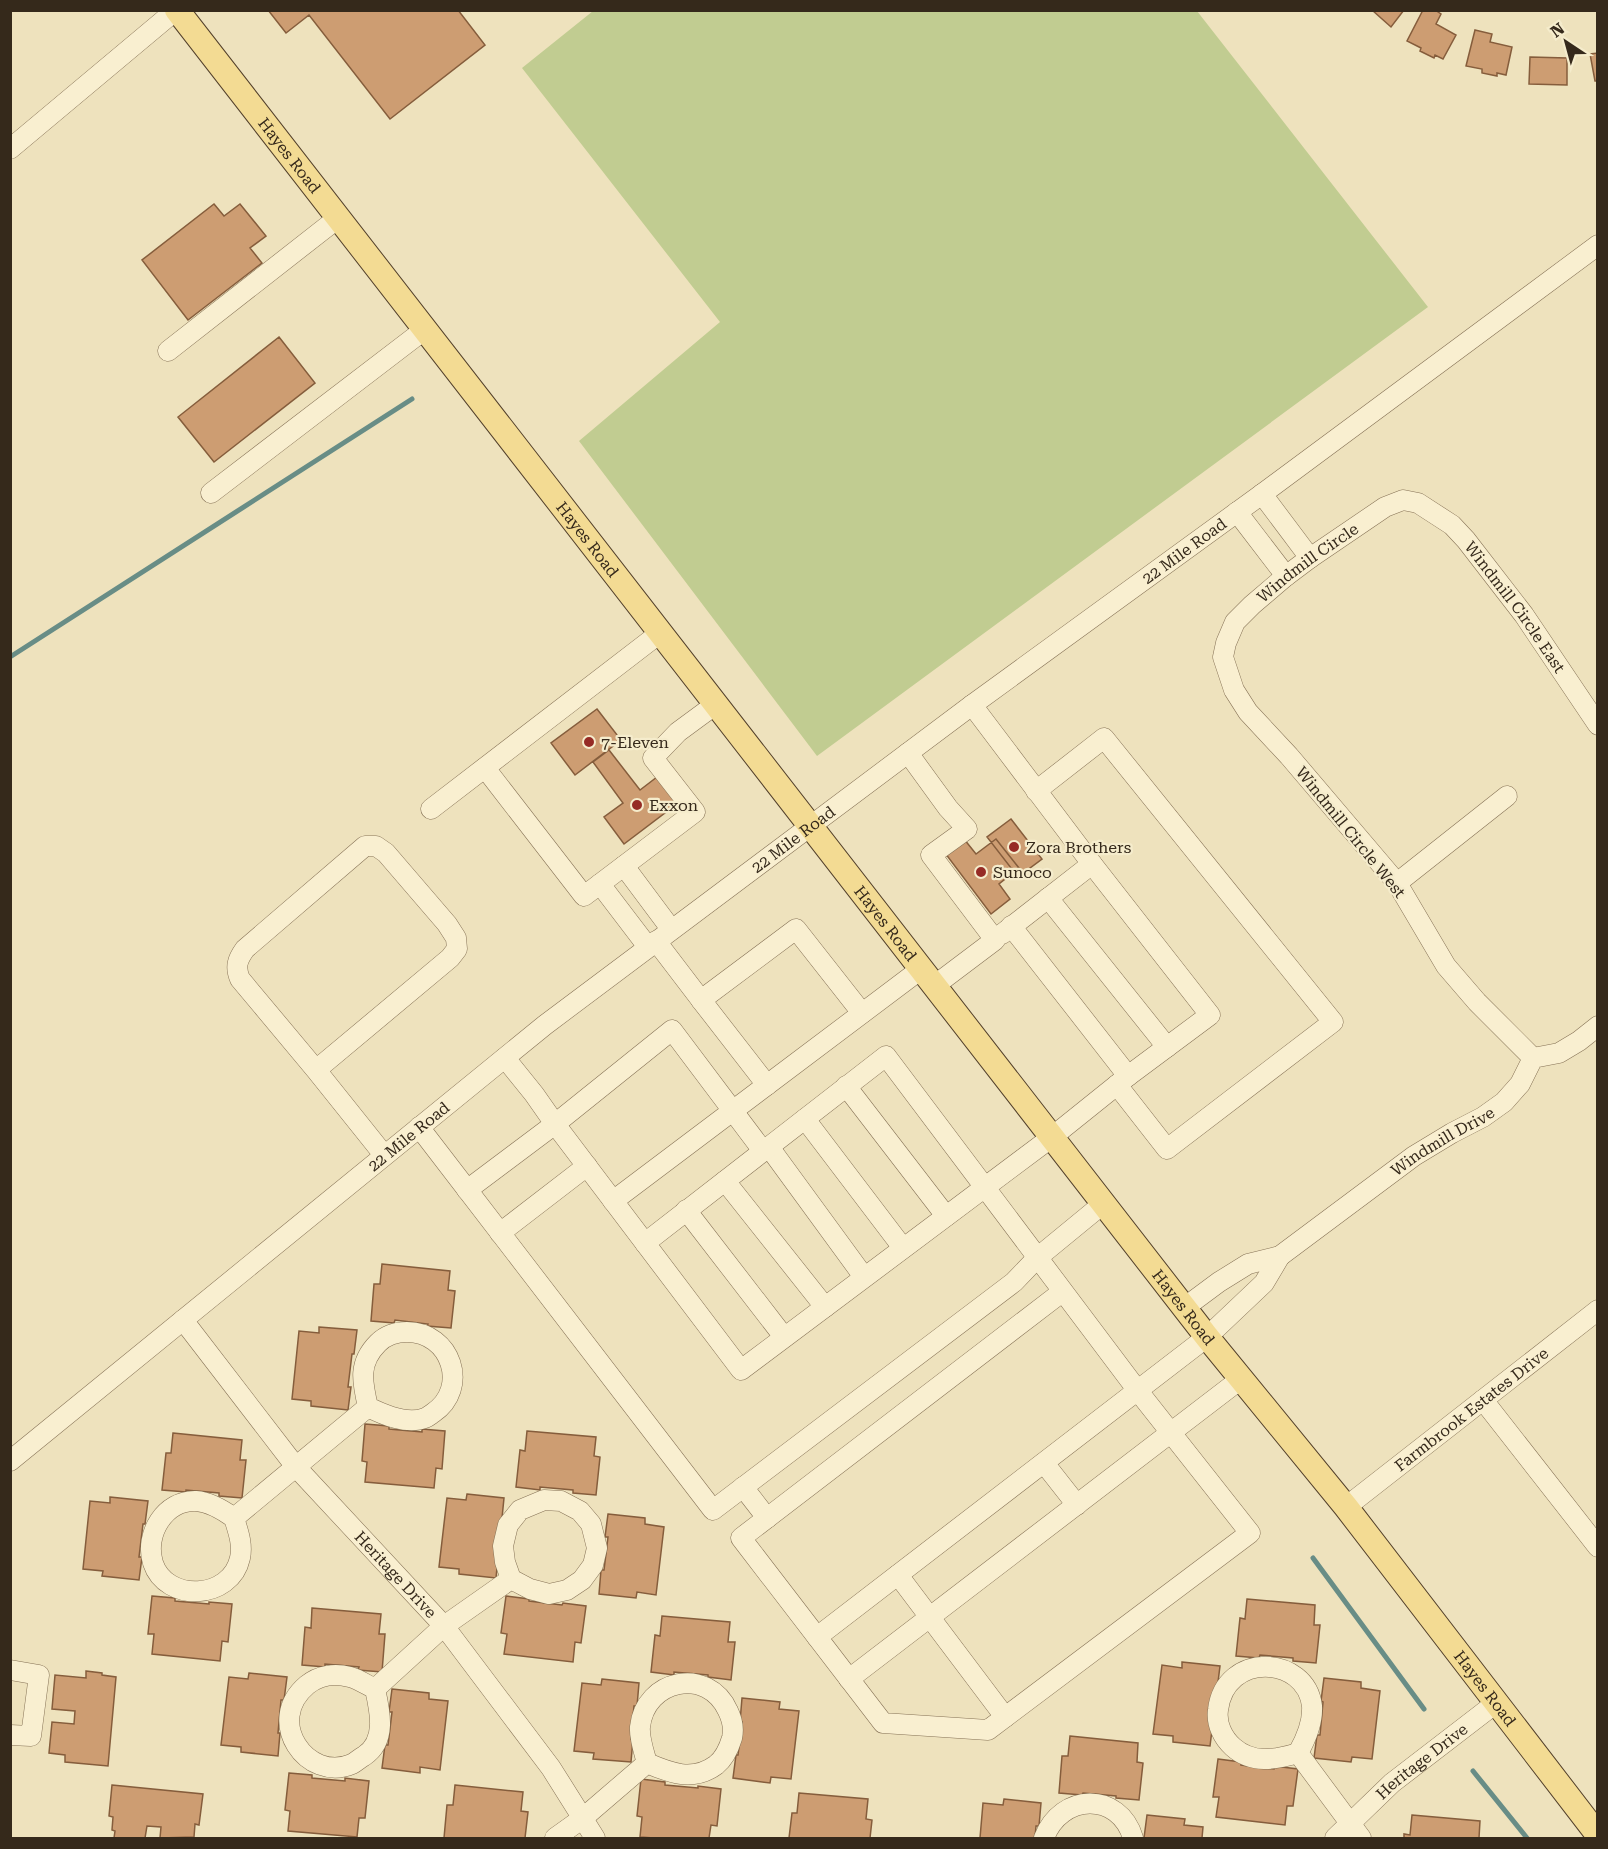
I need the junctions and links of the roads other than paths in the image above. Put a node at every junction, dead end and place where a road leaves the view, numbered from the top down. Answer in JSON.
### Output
{"nodes":[{"id":1,"x":176,"y":10,"type":"edge"},
{"id":2,"x":10,"y":150,"type":"edge"},
{"id":3,"x":338,"y":218,"type":"junction"},
{"id":4,"x":1598,"y":245,"type":"edge"},
{"id":5,"x":424,"y":330,"type":"junction"},
{"id":6,"x":168,"y":351,"type":"dead end"},
{"id":7,"x":211,"y":493,"type":"dead end"},
{"id":8,"x":1262,"y":494,"type":"junction"},
{"id":9,"x":1418,"y":503,"type":"joint"},
{"id":10,"x":1237,"y":512,"type":"junction"},
{"id":11,"x":1310,"y":558,"type":"junction"},
{"id":12,"x":1286,"y":576,"type":"junction"},
{"id":13,"x":660,"y":633,"type":"junction"},
{"id":14,"x":1223,"y":657,"type":"joint"},
{"id":15,"x":716,"y":704,"type":"junction"},
{"id":16,"x":972,"y":705,"type":"junction"},
{"id":17,"x":1598,"y":725,"type":"edge"},
{"id":18,"x":908,"y":753,"type":"junction"},
{"id":19,"x":485,"y":768,"type":"junction"},
{"id":20,"x":1036,"y":791,"type":"junction"},
{"id":21,"x":1508,"y":796,"type":"dead end"},
{"id":22,"x":431,"y":809,"type":"dead end"},
{"id":23,"x":811,"y":826,"type":"junction"},
{"id":24,"x":1092,"y":864,"type":"junction"},
{"id":25,"x":624,"y":866,"type":"junction"},
{"id":26,"x":1397,"y":883,"type":"junction"},
{"id":27,"x":600,"y":884,"type":"junction"},
{"id":28,"x":1048,"y":898,"type":"junction"},
{"id":29,"x":1011,"y":926,"type":"junction"},
{"id":30,"x":658,"y":939,"type":"junction"},
{"id":31,"x":995,"y":940,"type":"junction"},
{"id":32,"x":928,"y":978,"type":"junction"},
{"id":33,"x":701,"y":1000,"type":"junction"},
{"id":34,"x":862,"y":1013,"type":"junction"},
{"id":35,"x":1598,"y":1026,"type":"edge"},
{"id":36,"x":1167,"y":1047,"type":"junction"},
{"id":37,"x":505,"y":1058,"type":"junction"},
{"id":38,"x":1533,"y":1058,"type":"junction"},
{"id":39,"x":316,"y":1070,"type":"junction"},
{"id":40,"x":1123,"y":1081,"type":"junction"},
{"id":41,"x":767,"y":1085,"type":"junction"},
{"id":42,"x":846,"y":1086,"type":"junction"},
{"id":43,"x":733,"y":1111,"type":"junction"},
{"id":44,"x":805,"y":1119,"type":"junction"},
{"id":45,"x":555,"y":1124,"type":"junction"},
{"id":46,"x":419,"y":1128,"type":"junction"},
{"id":47,"x":1052,"y":1137,"type":"junction"},
{"id":48,"x":766,"y":1149,"type":"junction"},
{"id":49,"x":384,"y":1155,"type":"junction"},
{"id":50,"x":587,"y":1166,"type":"junction"},
{"id":51,"x":725,"y":1180,"type":"junction"},
{"id":52,"x":985,"y":1187,"type":"junction"},
{"id":53,"x":466,"y":1190,"type":"junction"},
{"id":54,"x":613,"y":1201,"type":"junction"},
{"id":55,"x":1104,"y":1203,"type":"junction"},
{"id":56,"x":686,"y":1210,"type":"junction"},
{"id":57,"x":946,"y":1216,"type":"junction"},
{"id":58,"x":500,"y":1233,"type":"junction"},
{"id":59,"x":645,"y":1243,"type":"junction"},
{"id":60,"x":903,"y":1248,"type":"junction"},
{"id":61,"x":1280,"y":1256,"type":"junction"},
{"id":62,"x":1037,"y":1258,"type":"junction"},
{"id":63,"x":864,"y":1277,"type":"junction"},
{"id":64,"x":1062,"y":1292,"type":"junction"},
{"id":65,"x":825,"y":1307,"type":"junction"},
{"id":66,"x":1184,"y":1308,"type":"junction"},
{"id":67,"x":1598,"y":1310,"type":"edge"},
{"id":68,"x":183,"y":1320,"type":"junction"},
{"id":69,"x":784,"y":1337,"type":"junction"},
{"id":70,"x":1207,"y":1337,"type":"junction"},
{"id":71,"x":1242,"y":1378,"type":"junction"},
{"id":72,"x":1137,"y":1391,"type":"junction"},
{"id":73,"x":1483,"y":1400,"type":"junction"},
{"id":74,"x":368,"y":1407,"type":"junction"},
{"id":75,"x":1170,"y":1433,"type":"junction"},
{"id":76,"x":10,"y":1461,"type":"edge"},
{"id":77,"x":1044,"y":1463,"type":"junction"},
{"id":78,"x":296,"y":1467,"type":"junction"},
{"id":79,"x":743,"y":1487,"type":"junction"},
{"id":80,"x":1077,"y":1505,"type":"junction"},
{"id":81,"x":1346,"y":1507,"type":"junction"},
{"id":82,"x":234,"y":1518,"type":"junction"},
{"id":83,"x":767,"y":1518,"type":"junction"},
{"id":84,"x":1598,"y":1547,"type":"edge"},
{"id":85,"x":898,"y":1575,"type":"junction"},
{"id":86,"x":511,"y":1579,"type":"junction"},
{"id":87,"x":930,"y":1618,"type":"junction"},
{"id":88,"x":444,"y":1626,"type":"junction"},
{"id":89,"x":817,"y":1637,"type":"junction"},
{"id":90,"x":10,"y":1670,"type":"edge"},
{"id":91,"x":849,"y":1679,"type":"junction"},
{"id":92,"x":375,"y":1689,"type":"junction"},
{"id":93,"x":1496,"y":1703,"type":"junction"},
{"id":94,"x":1005,"y":1717,"type":"junction"},
{"id":95,"x":10,"y":1735,"type":"edge"},
{"id":96,"x":1298,"y":1753,"type":"junction"},
{"id":97,"x":647,"y":1763,"type":"junction"},
{"id":98,"x":583,"y":1818,"type":"junction"},
{"id":99,"x":1356,"y":1831,"type":"edge"},
{"id":100,"x":1598,"y":1835,"type":"edge"},
{"id":101,"x":555,"y":1839,"type":"edge"},
{"id":102,"x":595,"y":1839,"type":"edge"},
{"id":103,"x":1044,"y":1839,"type":"edge"},
{"id":104,"x":1133,"y":1839,"type":"edge"},
{"id":105,"x":1335,"y":1839,"type":"edge"}],
"edges":[{"from":1,"to":2,"type":"street"},
{"from":1,"to":3,"type":"main road","name":"Hayes Road"},
{"from":3,"to":5,"type":"main road","name":"Hayes Road"},
{"from":3,"to":6,"type":"street"},
{"from":4,"to":8,"type":"street","name":"22 Mile Road"},
{"from":5,"to":7,"type":"street"},
{"from":5,"to":13,"type":"main road","name":"Hayes Road"},
{"from":8,"to":10,"type":"street","name":"22 Mile Road"},
{"from":8,"to":11,"type":"street"},
{"from":9,"to":11,"type":"street","name":"Windmill Circle"},
{"from":9,"to":17,"type":"street","name":"Windmill Circle East"},
{"from":10,"to":12,"type":"street"},
{"from":10,"to":16,"type":"street","name":"22 Mile Road"},
{"from":11,"to":12,"type":"street","name":"Windmill Circle"},
{"from":12,"to":14,"type":"street","name":"Windmill Circle"},
{"from":13,"to":15,"type":"main road","name":"Hayes Road"},
{"from":13,"to":19,"type":"street"},
{"from":14,"to":26,"type":"street","name":"Windmill Circle West"},
{"from":15,"to":23,"type":"main road","name":"Hayes Road"},
{"from":15,"to":25,"type":"street"},
{"from":16,"to":18,"type":"street","name":"22 Mile Road"},
{"from":16,"to":20,"type":"street"},
{"from":18,"to":23,"type":"street","name":"22 Mile Road"},
{"from":18,"to":31,"type":"street"},
{"from":19,"to":22,"type":"street"},
{"from":19,"to":27,"type":"street"},
{"from":20,"to":24,"type":"street"},
{"from":20,"to":40,"type":"street"},
{"from":21,"to":26,"type":"street"},
{"from":23,"to":30,"type":"street","name":"22 Mile Road"},
{"from":23,"to":32,"type":"main road","name":"Hayes Road"},
{"from":24,"to":28,"type":"street"},
{"from":24,"to":36,"type":"street"},
{"from":25,"to":27,"type":"street"},
{"from":25,"to":30,"type":"street"},
{"from":26,"to":38,"type":"street","name":"Windmill Circle West"},
{"from":27,"to":30,"type":"street"},
{"from":28,"to":29,"type":"street"},
{"from":28,"to":36,"type":"street"},
{"from":29,"to":31,"type":"street"},
{"from":29,"to":40,"type":"street"},
{"from":30,"to":33,"type":"street"},
{"from":30,"to":37,"type":"street","name":"22 Mile Road"},
{"from":31,"to":32,"type":"street"},
{"from":32,"to":34,"type":"street"},
{"from":32,"to":47,"type":"main road","name":"Hayes Road"},
{"from":33,"to":34,"type":"street"},
{"from":33,"to":41,"type":"street"},
{"from":34,"to":41,"type":"street"},
{"from":35,"to":38,"type":"street"},
{"from":36,"to":40,"type":"street"},
{"from":37,"to":45,"type":"street"},
{"from":37,"to":46,"type":"street","name":"22 Mile Road"},
{"from":38,"to":61,"type":"street","name":"Windmill Drive"},
{"from":39,"to":39,"type":"street"},
{"from":39,"to":49,"type":"street"},
{"from":40,"to":47,"type":"street"},
{"from":41,"to":43,"type":"street"},
{"from":42,"to":44,"type":"street"},
{"from":42,"to":52,"type":"street"},
{"from":42,"to":57,"type":"street"},
{"from":43,"to":45,"type":"street"},
{"from":43,"to":48,"type":"street"},
{"from":43,"to":54,"type":"street"},
{"from":44,"to":48,"type":"street"},
{"from":44,"to":60,"type":"street"},
{"from":45,"to":50,"type":"street"},
{"from":45,"to":53,"type":"street"},
{"from":46,"to":49,"type":"street","name":"22 Mile Road"},
{"from":46,"to":53,"type":"street"},
{"from":47,"to":52,"type":"street"},
{"from":47,"to":55,"type":"main road","name":"Hayes Road"},
{"from":48,"to":51,"type":"street"},
{"from":48,"to":63,"type":"street"},
{"from":49,"to":68,"type":"street","name":"22 Mile Road"},
{"from":50,"to":54,"type":"street"},
{"from":50,"to":58,"type":"street"},
{"from":51,"to":56,"type":"street"},
{"from":51,"to":65,"type":"street"},
{"from":52,"to":57,"type":"street"},
{"from":52,"to":62,"type":"street"},
{"from":53,"to":58,"type":"street"},
{"from":54,"to":59,"type":"street"},
{"from":55,"to":62,"type":"street"},
{"from":55,"to":66,"type":"main road","name":"Hayes Road"},
{"from":56,"to":59,"type":"street"},
{"from":56,"to":69,"type":"street"},
{"from":57,"to":60,"type":"street"},
{"from":58,"to":79,"type":"street"},
{"from":59,"to":69,"type":"street"},
{"from":60,"to":63,"type":"street"},
{"from":61,"to":66,"type":"street","name":"Windmill Drive"},
{"from":61,"to":70,"type":"street","name":"Windmill Drive"},
{"from":62,"to":64,"type":"street"},
{"from":62,"to":79,"type":"street"},
{"from":63,"to":65,"type":"street"},
{"from":64,"to":72,"type":"street"},
{"from":64,"to":83,"type":"street"},
{"from":65,"to":69,"type":"street"},
{"from":66,"to":70,"type":"main road","name":"Hayes Road"},
{"from":67,"to":73,"type":"street","name":"Farmbrook Estates Drive"},
{"from":68,"to":76,"type":"street","name":"22 Mile Road"},
{"from":68,"to":78,"type":"street","name":"Heritage Drive"},
{"from":70,"to":71,"type":"main road","name":"Hayes Road"},
{"from":70,"to":72,"type":"street","name":"Windmill Drive"},
{"from":71,"to":75,"type":"street"},
{"from":71,"to":81,"type":"main road","name":"Hayes Road"},
{"from":72,"to":75,"type":"street"},
{"from":72,"to":77,"type":"street","name":"Windmill Drive"},
{"from":73,"to":81,"type":"street","name":"Farmbrook Estates Drive"},
{"from":73,"to":84,"type":"street"},
{"from":74,"to":74,"type":"street"},
{"from":74,"to":78,"type":"street"},
{"from":75,"to":80,"type":"street"},
{"from":75,"to":94,"type":"street"},
{"from":77,"to":80,"type":"street"},
{"from":77,"to":85,"type":"street","name":"Windmill Drive"},
{"from":78,"to":82,"type":"street"},
{"from":78,"to":88,"type":"street","name":"Heritage Drive"},
{"from":79,"to":83,"type":"street"},
{"from":80,"to":87,"type":"street"},
{"from":81,"to":93,"type":"main road","name":"Hayes Road"},
{"from":82,"to":82,"type":"street"},
{"from":83,"to":89,"type":"street"},
{"from":85,"to":87,"type":"street"},
{"from":85,"to":89,"type":"street","name":"Windmill Drive"},
{"from":86,"to":86,"type":"street"},
{"from":86,"to":88,"type":"street"},
{"from":87,"to":91,"type":"street"},
{"from":87,"to":94,"type":"street"},
{"from":88,"to":92,"type":"street"},
{"from":88,"to":98,"type":"street","name":"Heritage Drive"},
{"from":89,"to":91,"type":"street"},
{"from":90,"to":95,"type":"street"},
{"from":91,"to":94,"type":"street"},
{"from":92,"to":92,"type":"street"},
{"from":93,"to":99,"type":"street","name":"Heritage Drive"},
{"from":93,"to":100,"type":"main road","name":"Hayes Road"},
{"from":96,"to":96,"type":"street"},
{"from":96,"to":99,"type":"street"},
{"from":97,"to":97,"type":"street"},
{"from":97,"to":98,"type":"street"},
{"from":98,"to":101,"type":"street"},
{"from":98,"to":102,"type":"street","name":"Heritage Drive"},
{"from":99,"to":105,"type":"street","name":"Heritage Drive"},
{"from":103,"to":104,"type":"street"}]}
